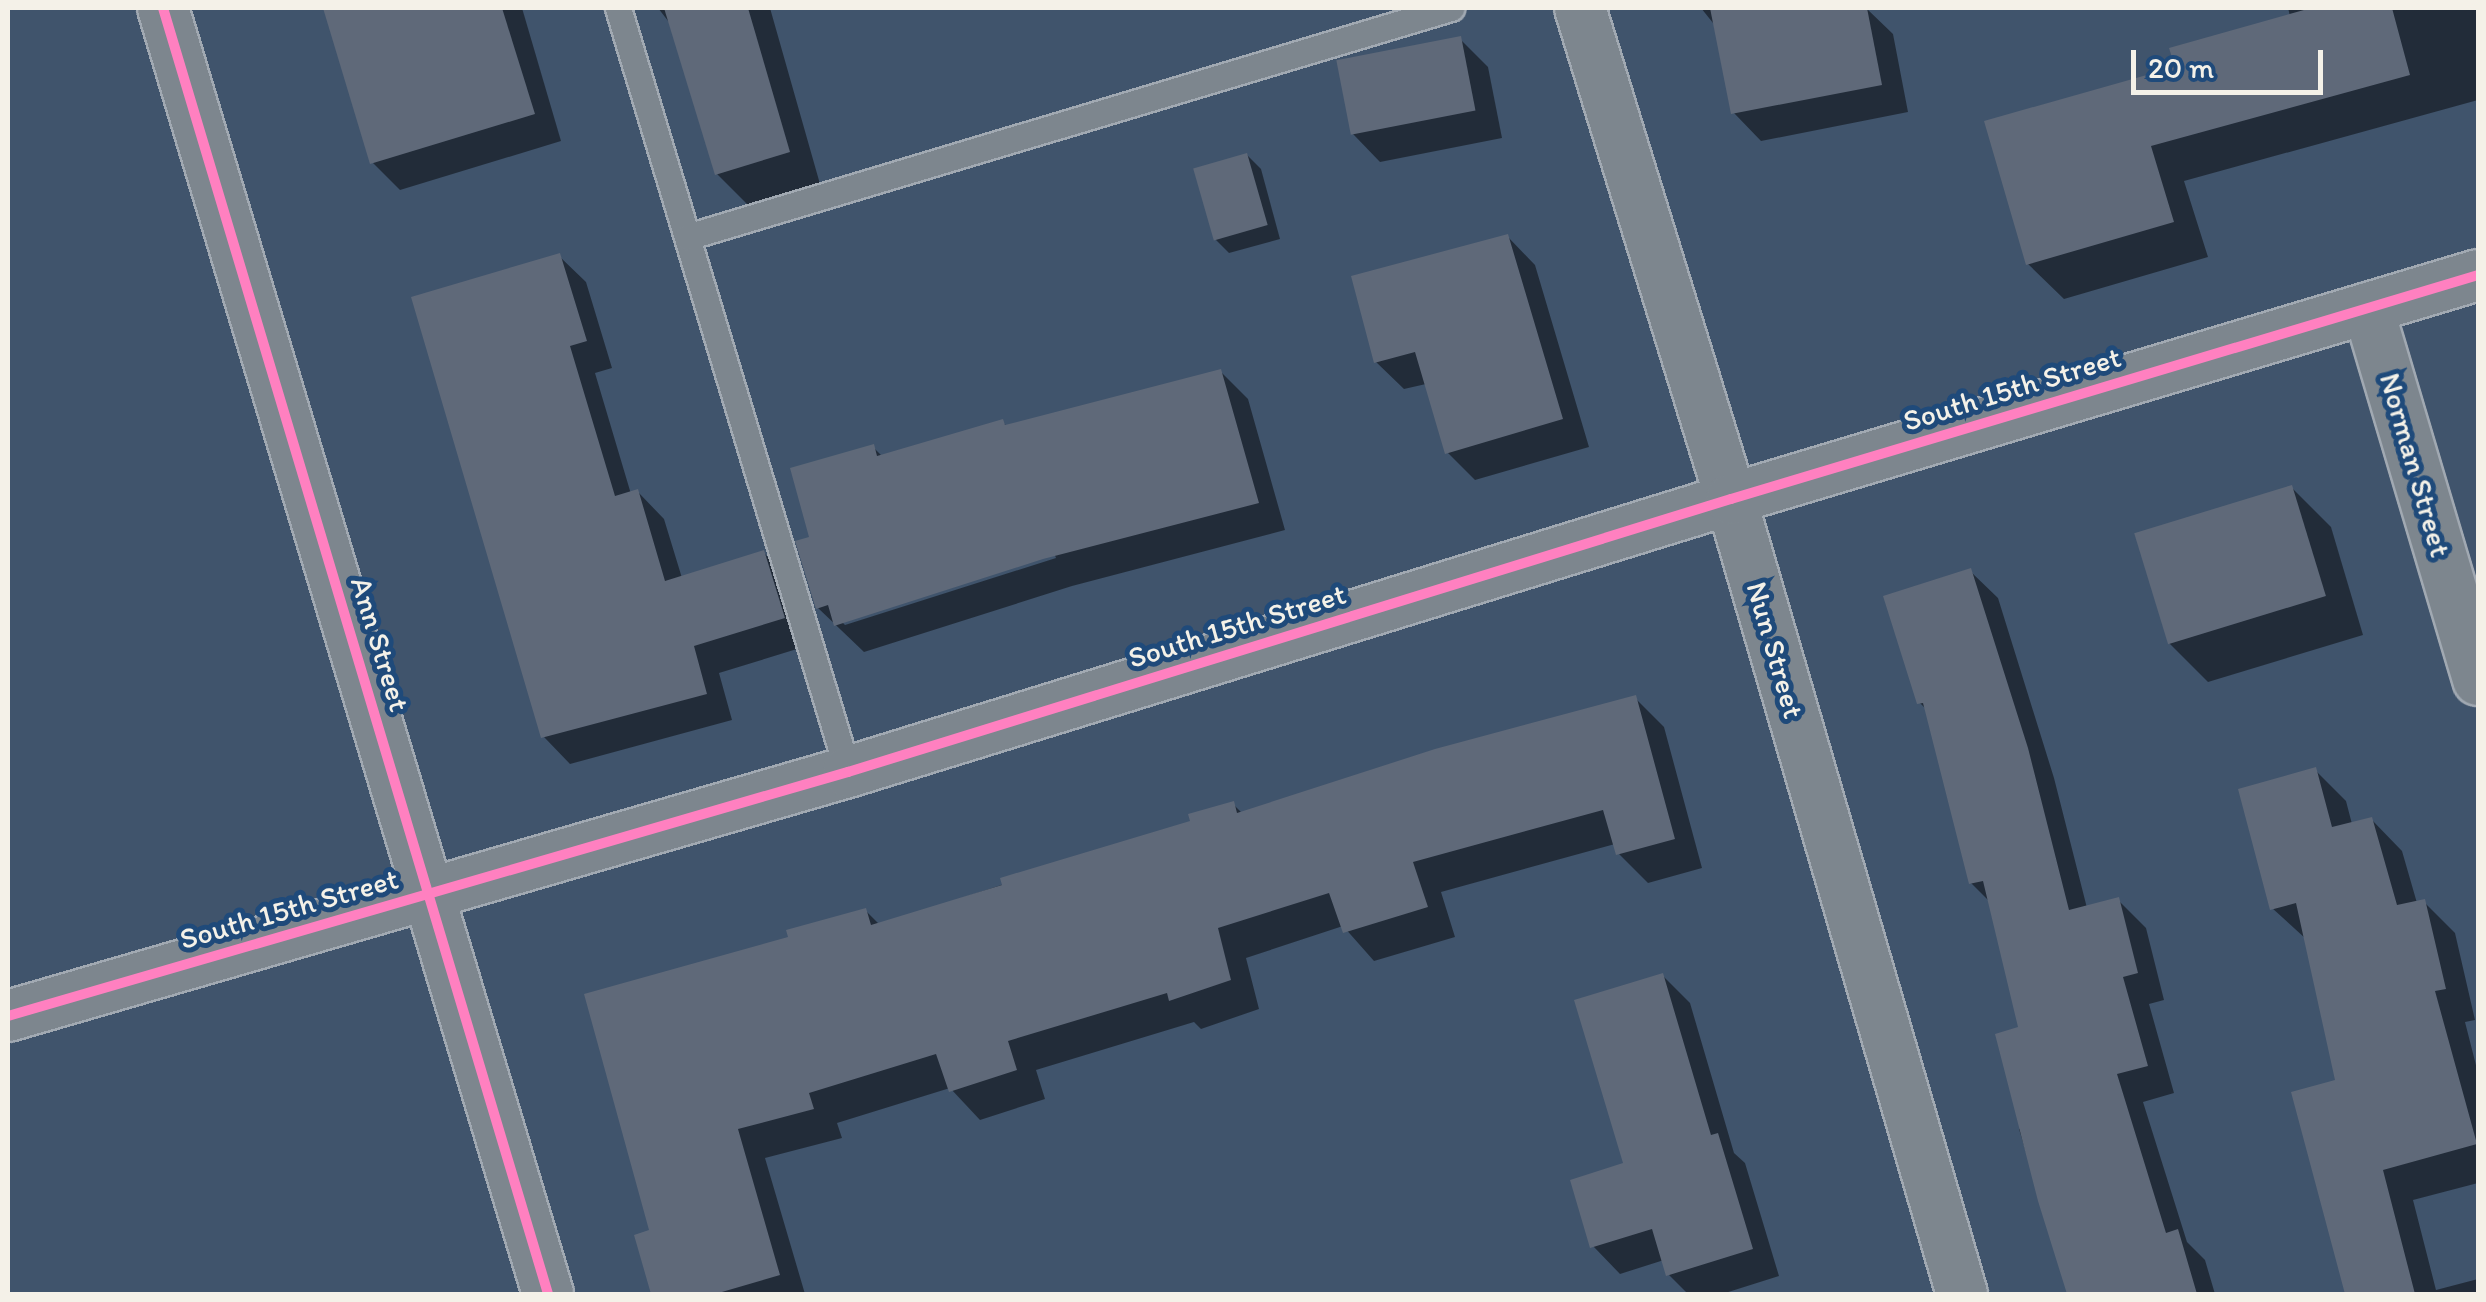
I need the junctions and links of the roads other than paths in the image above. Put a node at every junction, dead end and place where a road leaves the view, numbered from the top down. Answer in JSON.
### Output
{"nodes":[{"id":1,"x":163,"y":8,"type":"edge"},
{"id":2,"x":618,"y":8,"type":"edge"},
{"id":3,"x":1452,"y":8,"type":"edge"},
{"id":4,"x":1580,"y":8,"type":"edge"},
{"id":5,"x":687,"y":237,"type":"junction"},
{"id":6,"x":2478,"y":274,"type":"edge"},
{"id":7,"x":2368,"y":308,"type":"junction"},
{"id":8,"x":1731,"y":499,"type":"junction"},
{"id":9,"x":2478,"y":680,"type":"edge"},
{"id":10,"x":848,"y":772,"type":"junction"},
{"id":11,"x":429,"y":896,"type":"junction"},
{"id":12,"x":8,"y":1016,"type":"edge"},
{"id":13,"x":548,"y":1294,"type":"edge"},
{"id":14,"x":1962,"y":1294,"type":"edge"}],
"edges":[{"from":1,"to":11,"type":"street","name":"Ann Street"},
{"from":2,"to":5,"type":"lane"},
{"from":3,"to":5,"type":"lane"},
{"from":4,"to":8,"type":"street","name":"Nun Street"},
{"from":5,"to":10,"type":"lane"},
{"from":6,"to":7,"type":"street","name":"South 15th Street"},
{"from":7,"to":8,"type":"street","name":"South 15th Street"},
{"from":7,"to":9,"type":"street","name":"Norman Street"},
{"from":8,"to":10,"type":"street","name":"South 15th Street"},
{"from":8,"to":14,"type":"street","name":"Nun Street"},
{"from":10,"to":11,"type":"street","name":"South 15th Street"},
{"from":11,"to":12,"type":"street","name":"South 15th Street"},
{"from":11,"to":13,"type":"street","name":"Ann Street"}]}
